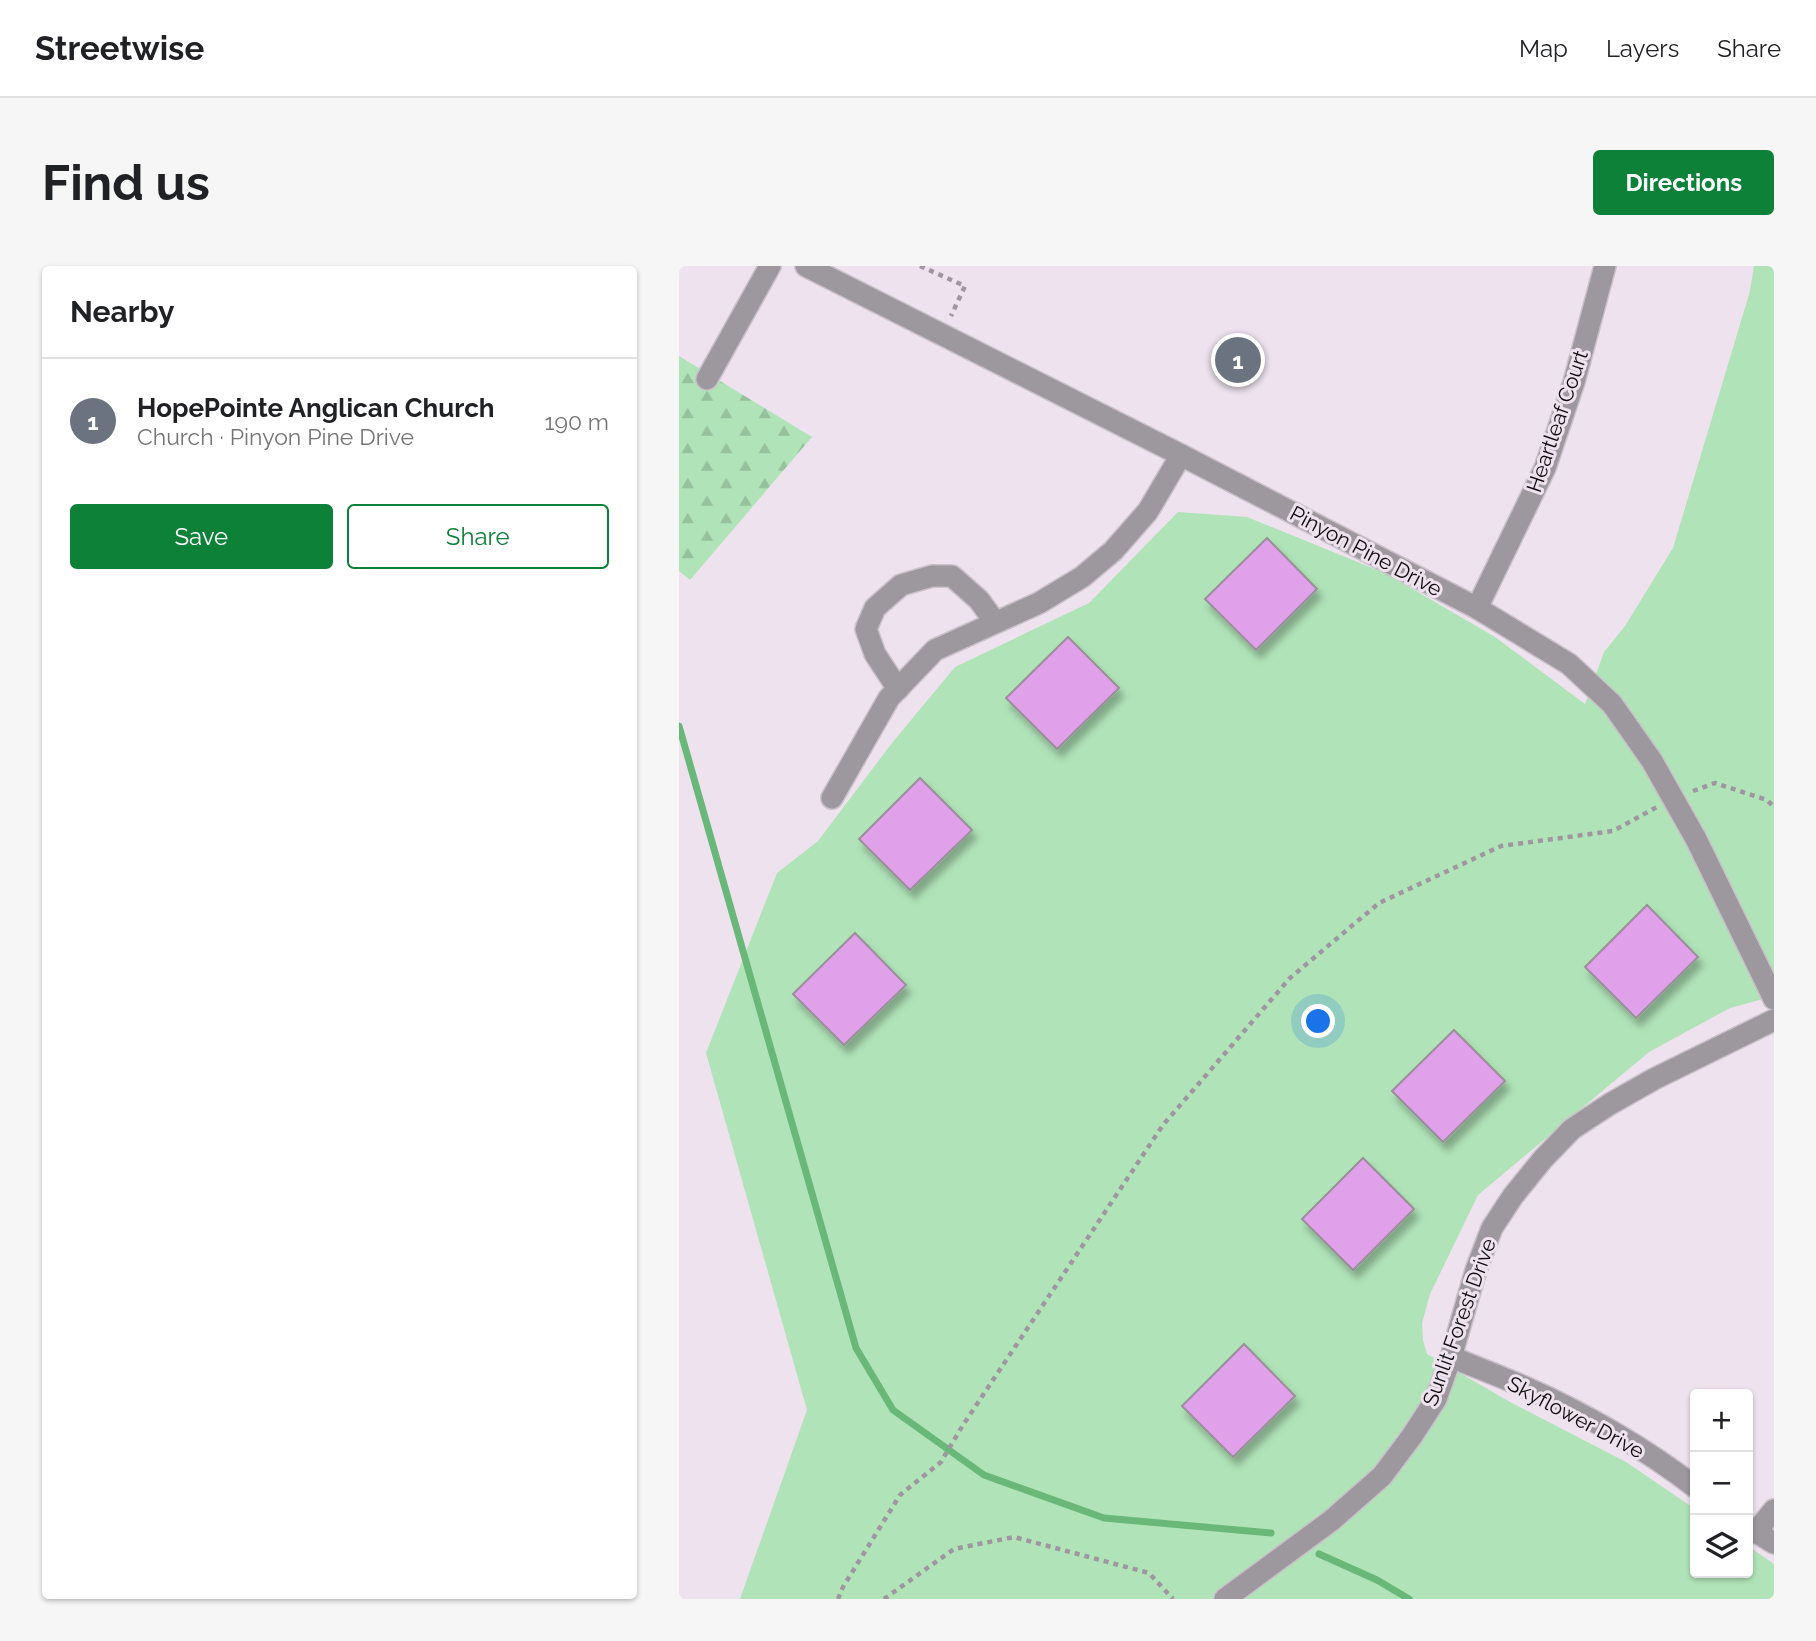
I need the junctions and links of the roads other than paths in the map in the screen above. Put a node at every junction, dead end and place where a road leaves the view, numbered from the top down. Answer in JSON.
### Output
{"nodes":[{"id":1,"x":770,"y":266,"type":"edge"},
{"id":2,"x":806,"y":266,"type":"edge"},
{"id":3,"x":1605,"y":266,"type":"edge"},
{"id":4,"x":707,"y":379,"type":"dead end"},
{"id":5,"x":1181,"y":454,"type":"junction"},
{"id":6,"x":1476,"y":608,"type":"junction"},
{"id":7,"x":995,"y":622,"type":"junction"},
{"id":8,"x":898,"y":689,"type":"junction"},
{"id":9,"x":832,"y":798,"type":"dead end"},
{"id":10,"x":1774,"y":999,"type":"edge"},
{"id":11,"x":1774,"y":1020,"type":"edge"},
{"id":12,"x":1451,"y":1357,"type":"junction"},
{"id":13,"x":1690,"y":1483,"type":"edge"},
{"id":14,"x":1774,"y":1510,"type":"edge"},
{"id":15,"x":1759,"y":1535,"type":"edge"},
{"id":16,"x":1225,"y":1599,"type":"edge"}],
"edges":[{"from":1,"to":4,"type":"street"},
{"from":2,"to":5,"type":"street","name":"Pinyon Pine Drive"},
{"from":3,"to":6,"type":"street","name":"Heartleaf Court"},
{"from":5,"to":6,"type":"street","name":"Pinyon Pine Drive"},
{"from":5,"to":7,"type":"street"},
{"from":6,"to":10,"type":"street","name":"Pinyon Pine Drive"},
{"from":7,"to":8,"type":"street"},
{"from":7,"to":8,"type":"street"},
{"from":8,"to":9,"type":"street"},
{"from":11,"to":12,"type":"street","name":"Sunlit Forest Drive"},
{"from":12,"to":13,"type":"street","name":"Skyflower Drive"},
{"from":12,"to":16,"type":"street","name":"Sunlit Forest Drive"},
{"from":14,"to":15,"type":"street"}]}
